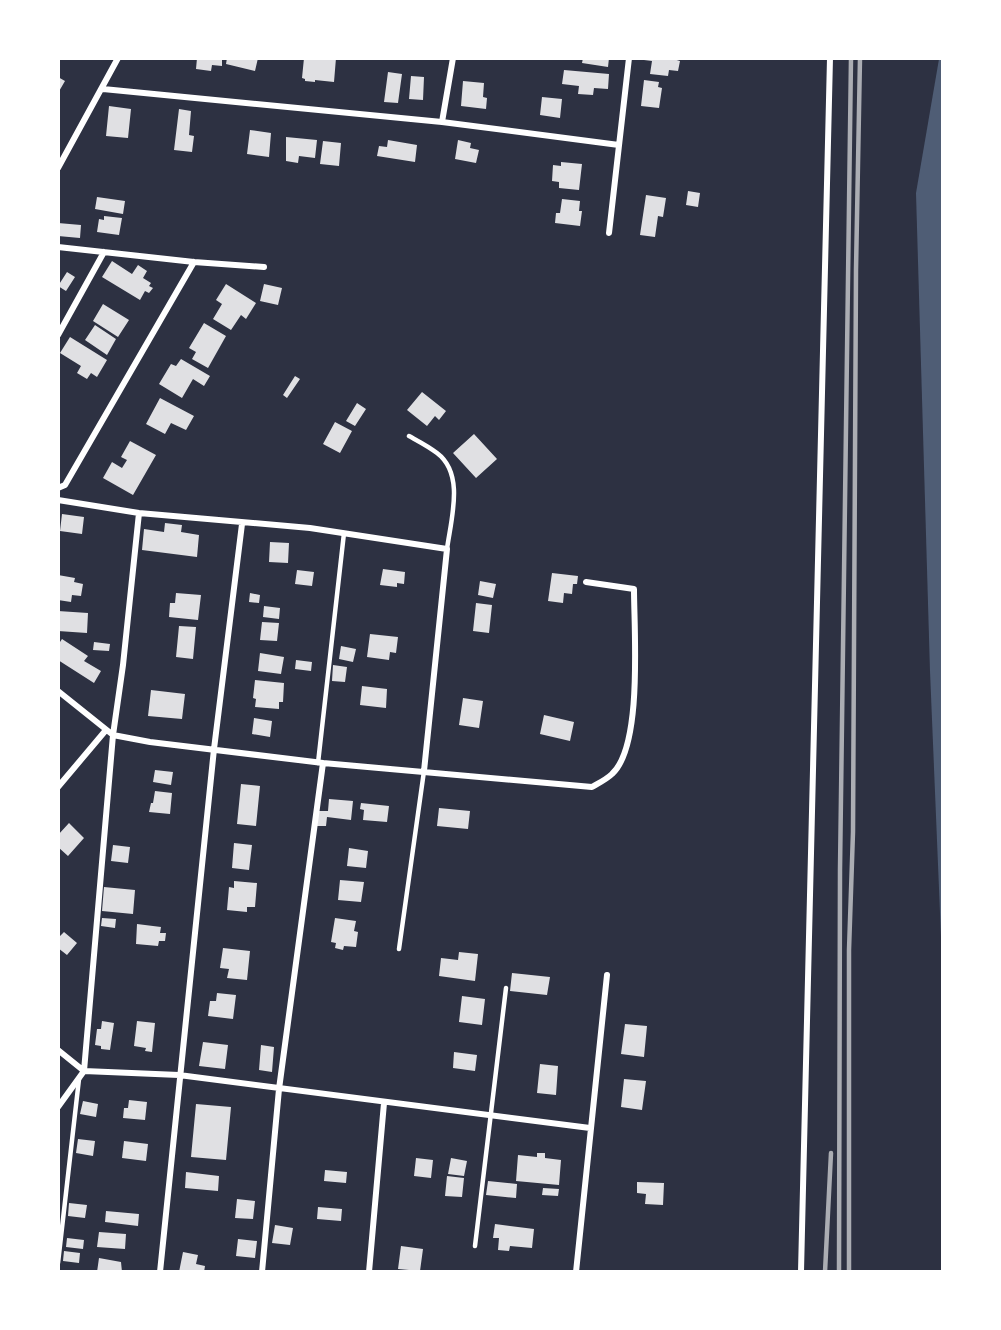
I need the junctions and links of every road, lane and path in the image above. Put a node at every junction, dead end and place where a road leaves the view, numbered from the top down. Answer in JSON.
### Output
{"nodes":[{"id":1,"x":118,"y":58,"type":"edge"},
{"id":2,"x":453,"y":58,"type":"edge"},
{"id":3,"x":629,"y":58,"type":"edge"},
{"id":4,"x":830,"y":58,"type":"edge"},
{"id":5,"x":103,"y":89,"type":"junction"},
{"id":6,"x":442,"y":122,"type":"junction"},
{"id":7,"x":619,"y":145,"type":"junction"},
{"id":8,"x":58,"y":168,"type":"edge"},
{"id":9,"x":609,"y":233,"type":"dead end"},
{"id":10,"x":58,"y":248,"type":"edge"},
{"id":11,"x":104,"y":252,"type":"junction"},
{"id":12,"x":194,"y":262,"type":"junction"},
{"id":13,"x":264,"y":267,"type":"dead end"},
{"id":14,"x":58,"y":335,"type":"edge"},
{"id":15,"x":409,"y":436,"type":"dead end"},
{"id":16,"x":58,"y":488,"type":"edge"},
{"id":17,"x":58,"y":500,"type":"edge"},
{"id":18,"x":139,"y":513,"type":"junction"},
{"id":19,"x":242,"y":524,"type":"junction"},
{"id":20,"x":344,"y":533,"type":"junction"},
{"id":21,"x":447,"y":549,"type":"junction"},
{"id":22,"x":586,"y":582,"type":"dead end"},
{"id":23,"x":58,"y":691,"type":"edge"},
{"id":24,"x":106,"y":730,"type":"junction"},
{"id":25,"x":113,"y":735,"type":"junction"},
{"id":26,"x":214,"y":749,"type":"junction"},
{"id":27,"x":321,"y":763,"type":"junction"},
{"id":28,"x":424,"y":771,"type":"junction"},
{"id":29,"x":58,"y":787,"type":"edge"},
{"id":30,"x":399,"y":949,"type":"dead end"},
{"id":31,"x":607,"y":975,"type":"dead end"},
{"id":32,"x":506,"y":988,"type":"dead end"},
{"id":33,"x":58,"y":1050,"type":"edge"},
{"id":34,"x":84,"y":1071,"type":"junction"},
{"id":35,"x":179,"y":1075,"type":"junction"},
{"id":36,"x":79,"y":1079,"type":"junction"},
{"id":37,"x":279,"y":1089,"type":"junction"},
{"id":38,"x":384,"y":1103,"type":"junction"},
{"id":39,"x":58,"y":1107,"type":"edge"},
{"id":40,"x":491,"y":1116,"type":"junction"},
{"id":41,"x":590,"y":1128,"type":"junction"},
{"id":42,"x":475,"y":1246,"type":"dead end"},
{"id":43,"x":58,"y":1263,"type":"edge"},
{"id":44,"x":160,"y":1272,"type":"edge"},
{"id":45,"x":262,"y":1272,"type":"edge"},
{"id":46,"x":369,"y":1272,"type":"edge"},
{"id":47,"x":576,"y":1272,"type":"edge"},
{"id":48,"x":801,"y":1272,"type":"edge"}],
"edges":[{"from":1,"to":5,"type":"street"},
{"from":2,"to":6,"type":"street"},
{"from":3,"to":7,"type":"street"},
{"from":4,"to":48,"type":"street"},
{"from":5,"to":6,"type":"street"},
{"from":5,"to":8,"type":"street"},
{"from":6,"to":7,"type":"street"},
{"from":7,"to":9,"type":"street"},
{"from":10,"to":11,"type":"street"},
{"from":11,"to":12,"type":"street"},
{"from":11,"to":14,"type":"street"},
{"from":12,"to":13,"type":"street"},
{"from":12,"to":16,"type":"street"},
{"from":15,"to":21,"type":"lane"},
{"from":17,"to":18,"type":"street"},
{"from":18,"to":19,"type":"street"},
{"from":18,"to":25,"type":"street"},
{"from":19,"to":20,"type":"street"},
{"from":19,"to":26,"type":"street"},
{"from":20,"to":21,"type":"street"},
{"from":20,"to":27,"type":"lane"},
{"from":21,"to":28,"type":"street"},
{"from":22,"to":28,"type":"street"},
{"from":23,"to":24,"type":"street"},
{"from":24,"to":25,"type":"street"},
{"from":24,"to":29,"type":"street"},
{"from":25,"to":26,"type":"street"},
{"from":25,"to":34,"type":"street"},
{"from":26,"to":27,"type":"street"},
{"from":26,"to":35,"type":"street"},
{"from":27,"to":28,"type":"street"},
{"from":27,"to":37,"type":"street"},
{"from":28,"to":30,"type":"lane"},
{"from":31,"to":41,"type":"street"},
{"from":32,"to":40,"type":"lane"},
{"from":33,"to":34,"type":"street"},
{"from":34,"to":35,"type":"street"},
{"from":34,"to":36,"type":"street"},
{"from":35,"to":37,"type":"street"},
{"from":35,"to":44,"type":"street"},
{"from":36,"to":39,"type":"street"},
{"from":36,"to":43,"type":"lane"},
{"from":37,"to":38,"type":"street"},
{"from":37,"to":45,"type":"street"},
{"from":38,"to":40,"type":"street"},
{"from":38,"to":46,"type":"street"},
{"from":40,"to":41,"type":"street"},
{"from":40,"to":42,"type":"lane"},
{"from":41,"to":47,"type":"street"}]}
